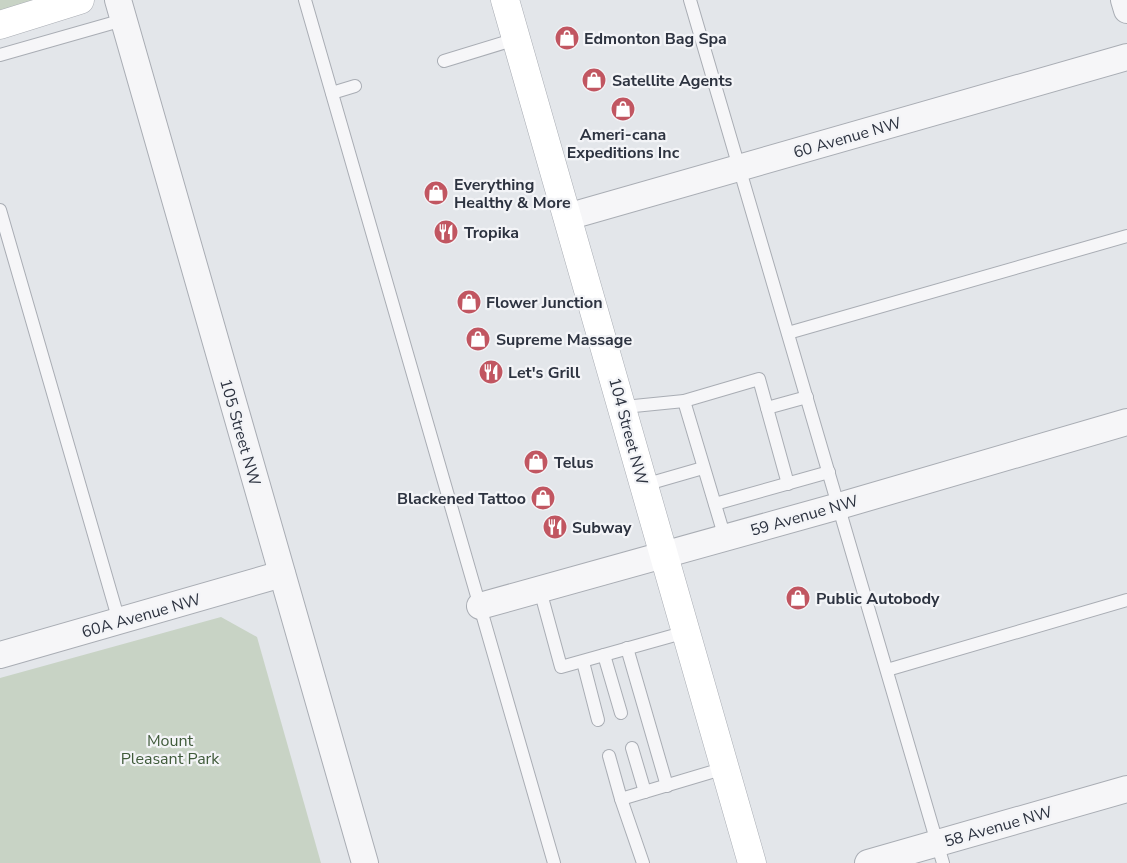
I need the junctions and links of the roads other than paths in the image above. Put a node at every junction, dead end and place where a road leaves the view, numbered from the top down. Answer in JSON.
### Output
{"nodes":[{"id":1,"x":80,"y":0,"type":"edge"},
{"id":2,"x":305,"y":0,"type":"edge"},
{"id":3,"x":505,"y":0,"type":"edge"},
{"id":4,"x":690,"y":0,"type":"edge"},
{"id":5,"x":1124,"y":0,"type":"edge"},
{"id":6,"x":120,"y":10,"type":"edge"},
{"id":7,"x":1127,"y":10,"type":"edge"},
{"id":8,"x":0,"y":25,"type":"edge"},
{"id":9,"x":516,"y":39,"type":"junction"},
{"id":10,"x":0,"y":55,"type":"edge"},
{"id":11,"x":1127,"y":57,"type":"edge"},
{"id":12,"x":444,"y":61,"type":"dead end"},
{"id":13,"x":355,"y":86,"type":"dead end"},
{"id":14,"x":332,"y":93,"type":"junction"},
{"id":15,"x":739,"y":168,"type":"junction"},
{"id":16,"x":0,"y":210,"type":"edge"},
{"id":17,"x":567,"y":217,"type":"junction"},
{"id":18,"x":1127,"y":236,"type":"edge"},
{"id":19,"x":788,"y":333,"type":"junction"},
{"id":20,"x":807,"y":397,"type":"junction"},
{"id":21,"x":684,"y":400,"type":"junction"},
{"id":22,"x":624,"y":407,"type":"junction"},
{"id":23,"x":767,"y":408,"type":"junction"},
{"id":24,"x":1127,"y":422,"type":"edge"},
{"id":25,"x":703,"y":468,"type":"junction"},
{"id":26,"x":830,"y":472,"type":"junction"},
{"id":27,"x":788,"y":484,"type":"junction"},
{"id":28,"x":644,"y":485,"type":"junction"},
{"id":29,"x":715,"y":504,"type":"junction"},
{"id":30,"x":839,"y":506,"type":"junction"},
{"id":31,"x":725,"y":538,"type":"junction"},
{"id":32,"x":664,"y":555,"type":"junction"},
{"id":33,"x":282,"y":574,"type":"junction"},
{"id":34,"x":540,"y":590,"type":"junction"},
{"id":35,"x":1127,"y":600,"type":"edge"},
{"id":36,"x":480,"y":606,"type":"junction"},
{"id":37,"x":119,"y":621,"type":"junction"},
{"id":38,"x":686,"y":632,"type":"junction"},
{"id":39,"x":627,"y":648,"type":"junction"},
{"id":40,"x":604,"y":655,"type":"junction"},
{"id":41,"x":0,"y":656,"type":"edge"},
{"id":42,"x":582,"y":662,"type":"junction"},
{"id":43,"x":887,"y":670,"type":"junction"},
{"id":44,"x":622,"y":713,"type":"dead end"},
{"id":45,"x":598,"y":720,"type":"dead end"},
{"id":46,"x":632,"y":748,"type":"dead end"},
{"id":47,"x":609,"y":756,"type":"dead end"},
{"id":48,"x":725,"y":768,"type":"junction"},
{"id":49,"x":667,"y":786,"type":"junction"},
{"id":50,"x":1127,"y":788,"type":"edge"},
{"id":51,"x":645,"y":792,"type":"junction"},
{"id":52,"x":621,"y":799,"type":"junction"},
{"id":53,"x":940,"y":853,"type":"edge"},
{"id":54,"x":365,"y":863,"type":"edge"},
{"id":55,"x":554,"y":863,"type":"edge"},
{"id":56,"x":643,"y":863,"type":"edge"},
{"id":57,"x":752,"y":863,"type":"edge"},
{"id":58,"x":868,"y":863,"type":"edge"}],
"edges":[{"from":1,"to":8,"type":"main road"},
{"from":2,"to":14,"type":"lane"},
{"from":3,"to":9,"type":"main road","name":"104 Street NW"},
{"from":4,"to":15,"type":"lane"},
{"from":5,"to":7,"type":"street"},
{"from":6,"to":10,"type":"lane"},
{"from":6,"to":33,"type":"street","name":"105 Street NW"},
{"from":9,"to":12,"type":"lane"},
{"from":9,"to":17,"type":"main road","name":"104 Street NW"},
{"from":11,"to":15,"type":"street","name":"60 Avenue NW"},
{"from":13,"to":14,"type":"lane"},
{"from":14,"to":36,"type":"lane"},
{"from":15,"to":17,"type":"street","name":"60 Avenue NW"},
{"from":15,"to":19,"type":"lane"},
{"from":16,"to":37,"type":"lane"},
{"from":17,"to":22,"type":"main road","name":"104 Street NW"},
{"from":18,"to":19,"type":"lane"},
{"from":19,"to":20,"type":"lane"},
{"from":20,"to":23,"type":"lane"},
{"from":20,"to":26,"type":"lane"},
{"from":21,"to":22,"type":"lane"},
{"from":21,"to":23,"type":"lane"},
{"from":21,"to":25,"type":"lane"},
{"from":22,"to":28,"type":"main road","name":"104 Street NW"},
{"from":23,"to":27,"type":"lane"},
{"from":24,"to":30,"type":"street","name":"59 Avenue NW"},
{"from":25,"to":28,"type":"lane"},
{"from":25,"to":29,"type":"lane"},
{"from":26,"to":27,"type":"lane"},
{"from":26,"to":30,"type":"lane"},
{"from":27,"to":29,"type":"lane"},
{"from":28,"to":32,"type":"main road","name":"104 Street NW"},
{"from":29,"to":31,"type":"lane"},
{"from":30,"to":31,"type":"street","name":"59 Avenue NW"},
{"from":30,"to":43,"type":"lane"},
{"from":31,"to":32,"type":"street","name":"59 Avenue NW"},
{"from":32,"to":34,"type":"street","name":"59 Avenue NW"},
{"from":32,"to":38,"type":"main road","name":"104 Street NW"},
{"from":33,"to":37,"type":"street","name":"60A Avenue NW"},
{"from":33,"to":54,"type":"street","name":"105 Street NW"},
{"from":34,"to":36,"type":"street","name":"59 Avenue NW"},
{"from":34,"to":42,"type":"lane"},
{"from":35,"to":43,"type":"lane"},
{"from":36,"to":55,"type":"lane"},
{"from":37,"to":41,"type":"street","name":"60A Avenue NW"},
{"from":38,"to":39,"type":"lane"},
{"from":38,"to":48,"type":"main road","name":"104 Street NW"},
{"from":39,"to":40,"type":"lane"},
{"from":39,"to":49,"type":"lane"},
{"from":40,"to":42,"type":"lane"},
{"from":40,"to":44,"type":"lane"},
{"from":42,"to":45,"type":"lane"},
{"from":43,"to":53,"type":"lane"},
{"from":46,"to":51,"type":"lane"},
{"from":47,"to":52,"type":"lane"},
{"from":48,"to":49,"type":"lane"},
{"from":48,"to":57,"type":"main road","name":"104 Street NW"},
{"from":49,"to":51,"type":"lane"},
{"from":50,"to":53,"type":"street","name":"58 Avenue NW"},
{"from":51,"to":52,"type":"lane"},
{"from":52,"to":56,"type":"lane"},
{"from":53,"to":58,"type":"street","name":"58 Avenue NW"}]}
